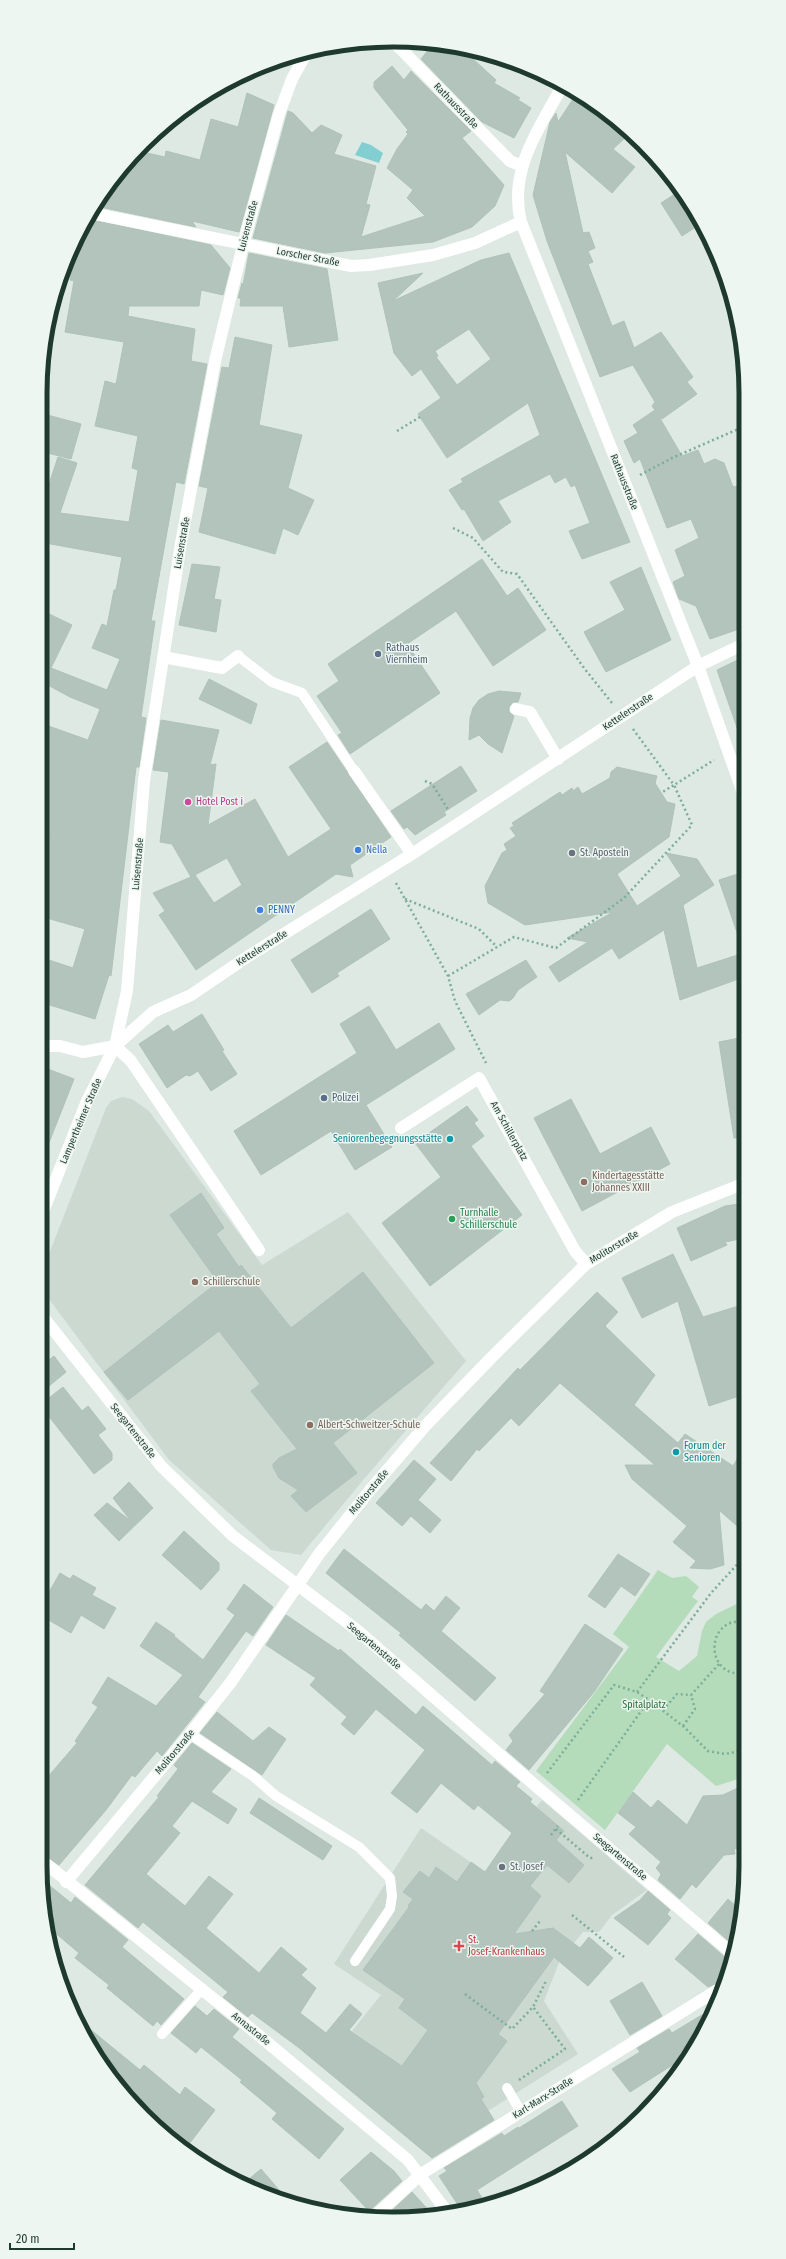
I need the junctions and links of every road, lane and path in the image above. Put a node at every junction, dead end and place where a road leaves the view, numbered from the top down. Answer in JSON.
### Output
{"nodes":[{"id":1,"x":398,"y":47,"type":"edge"},
{"id":2,"x":303,"y":59,"type":"edge"},
{"id":3,"x":560,"y":90,"type":"edge"},
{"id":4,"x":522,"y":166,"type":"junction"},
{"id":5,"x":97,"y":214,"type":"edge"},
{"id":6,"x":521,"y":222,"type":"junction"},
{"id":7,"x":243,"y":244,"type":"junction"},
{"id":8,"x":420,"y":417,"type":"dead end"},
{"id":9,"x":739,"y":429,"type":"edge"},
{"id":10,"x":396,"y":431,"type":"dead end"},
{"id":11,"x":624,"y":484,"type":"junction"},
{"id":12,"x":453,"y":528,"type":"dead end"},
{"id":13,"x":739,"y":646,"type":"edge"},
{"id":14,"x":238,"y":656,"type":"joint"},
{"id":15,"x":163,"y":657,"type":"junction"},
{"id":16,"x":698,"y":666,"type":"junction"},
{"id":17,"x":516,"y":709,"type":"dead end"},
{"id":18,"x":623,"y":715,"type":"junction"},
{"id":19,"x":728,"y":751,"type":"junction"},
{"id":20,"x":558,"y":758,"type":"junction"},
{"id":21,"x":354,"y":771,"type":"joint"},
{"id":22,"x":426,"y":780,"type":"dead end"},
{"id":23,"x":739,"y":782,"type":"edge"},
{"id":24,"x":674,"y":785,"type":"junction"},
{"id":25,"x":661,"y":792,"type":"dead end"},
{"id":26,"x":458,"y":824,"type":"junction"},
{"id":27,"x":412,"y":854,"type":"junction"},
{"id":28,"x":388,"y":869,"type":"junction"},
{"id":29,"x":405,"y":899,"type":"junction"},
{"id":30,"x":497,"y":947,"type":"junction"},
{"id":31,"x":448,"y":976,"type":"junction"},
{"id":32,"x":47,"y":1046,"type":"edge"},
{"id":33,"x":115,"y":1046,"type":"junction"},
{"id":34,"x":479,"y":1078,"type":"junction"},
{"id":35,"x":401,"y":1128,"type":"dead end"},
{"id":36,"x":739,"y":1185,"type":"edge"},
{"id":37,"x":47,"y":1201,"type":"edge"},
{"id":38,"x":259,"y":1250,"type":"dead end"},
{"id":39,"x":586,"y":1264,"type":"junction"},
{"id":40,"x":47,"y":1322,"type":"edge"},
{"id":41,"x":739,"y":1563,"type":"edge"},
{"id":42,"x":299,"y":1586,"type":"junction"},
{"id":43,"x":739,"y":1622,"type":"edge"},
{"id":44,"x":719,"y":1664,"type":"junction"},
{"id":45,"x":739,"y":1674,"type":"edge"},
{"id":46,"x":637,"y":1692,"type":"junction"},
{"id":47,"x":691,"y":1695,"type":"junction"},
{"id":48,"x":649,"y":1700,"type":"junction"},
{"id":49,"x":663,"y":1710,"type":"junction"},
{"id":50,"x":683,"y":1726,"type":"junction"},
{"id":51,"x":190,"y":1734,"type":"junction"},
{"id":52,"x":739,"y":1751,"type":"edge"},
{"id":53,"x":537,"y":1787,"type":"junction"},
{"id":54,"x":568,"y":1813,"type":"junction"},
{"id":55,"x":556,"y":1829,"type":"dead end"},
{"id":56,"x":551,"y":1835,"type":"dead end"},
{"id":57,"x":47,"y":1865,"type":"edge"},
{"id":58,"x":66,"y":1882,"type":"junction"},
{"id":59,"x":572,"y":1915,"type":"dead end"},
{"id":60,"x":540,"y":1921,"type":"dead end"},
{"id":61,"x":532,"y":1931,"type":"dead end"},
{"id":62,"x":729,"y":1949,"type":"edge"},
{"id":63,"x":624,"y":1957,"type":"dead end"},
{"id":64,"x":355,"y":1960,"type":"dead end"},
{"id":65,"x":546,"y":1981,"type":"dead end"},
{"id":66,"x":202,"y":1989,"type":"junction"},
{"id":67,"x":716,"y":1991,"type":"edge"},
{"id":68,"x":465,"y":1994,"type":"dead end"},
{"id":69,"x":533,"y":2006,"type":"junction"},
{"id":70,"x":162,"y":2034,"type":"dead end"},
{"id":71,"x":507,"y":2088,"type":"joint"},
{"id":72,"x":521,"y":2112,"type":"junction"},
{"id":73,"x":421,"y":2174,"type":"junction"},
{"id":74,"x":444,"y":2208,"type":"edge"},
{"id":75,"x":380,"y":2211,"type":"edge"}],
"edges":[{"from":1,"to":4,"type":"street","name":"Rathausstraße"},
{"from":2,"to":7,"type":"street","name":"Luisenstraße"},
{"from":3,"to":4,"type":"street","name":"Rathausstraße"},
{"from":4,"to":6,"type":"street","name":"Rathausstraße"},
{"from":5,"to":7,"type":"street","name":"Lorscher Straße"},
{"from":6,"to":7,"type":"street","name":"Lorscher Straße"},
{"from":6,"to":11,"type":"street","name":"Rathausstraße"},
{"from":7,"to":15,"type":"street","name":"Luisenstraße"},
{"from":8,"to":10,"type":"path"},
{"from":9,"to":11,"type":"path"},
{"from":11,"to":16,"type":"street","name":"Rathausstraße"},
{"from":12,"to":18,"type":"path"},
{"from":13,"to":16,"type":"street","name":"Kettelerstraße"},
{"from":14,"to":15,"type":"street"},
{"from":14,"to":21,"type":"lane"},
{"from":15,"to":33,"type":"street","name":"Luisenstraße"},
{"from":16,"to":18,"type":"street","name":"Kettelerstraße"},
{"from":16,"to":19,"type":"street","name":"Rathausstraße"},
{"from":17,"to":20,"type":"street"},
{"from":18,"to":20,"type":"street","name":"Kettelerstraße"},
{"from":18,"to":24,"type":"path"},
{"from":19,"to":23,"type":"street","name":"Rathausstraße"},
{"from":19,"to":24,"type":"path"},
{"from":20,"to":26,"type":"street","name":"Kettelerstraße"},
{"from":21,"to":27,"type":"street"},
{"from":22,"to":26,"type":"path"},
{"from":24,"to":25,"type":"path"},
{"from":24,"to":30,"type":"path"},
{"from":26,"to":27,"type":"street","name":"Kettelerstraße"},
{"from":27,"to":28,"type":"street","name":"Kettelerstraße"},
{"from":28,"to":29,"type":"path"},
{"from":28,"to":33,"type":"street","name":"Kettelerstraße"},
{"from":29,"to":30,"type":"path"},
{"from":29,"to":31,"type":"path"},
{"from":30,"to":31,"type":"path"},
{"from":31,"to":34,"type":"path"},
{"from":32,"to":33,"type":"street"},
{"from":33,"to":37,"type":"street","name":"Lampertheimer Straße"},
{"from":33,"to":38,"type":"street"},
{"from":34,"to":35,"type":"street"},
{"from":34,"to":39,"type":"street","name":"Am Schillerplatz"},
{"from":36,"to":39,"type":"street","name":"Molitorstraße"},
{"from":39,"to":42,"type":"street","name":"Molitorstraße"},
{"from":40,"to":42,"type":"street","name":"Seegartenstraße"},
{"from":41,"to":46,"type":"path"},
{"from":42,"to":51,"type":"street","name":"Molitorstraße"},
{"from":42,"to":53,"type":"street","name":"Seegartenstraße"},
{"from":43,"to":44,"type":"path"},
{"from":44,"to":45,"type":"path"},
{"from":44,"to":47,"type":"path"},
{"from":46,"to":48,"type":"path"},
{"from":46,"to":53,"type":"path"},
{"from":47,"to":49,"type":"path"},
{"from":47,"to":50,"type":"path"},
{"from":48,"to":49,"type":"path"},
{"from":48,"to":54,"type":"path"},
{"from":49,"to":50,"type":"path"},
{"from":50,"to":52,"type":"path"},
{"from":51,"to":58,"type":"street","name":"Molitorstraße"},
{"from":51,"to":64,"type":"lane"},
{"from":53,"to":54,"type":"street","name":"Seegartenstraße"},
{"from":54,"to":62,"type":"street","name":"Seegartenstraße"},
{"from":55,"to":56,"type":"path"},
{"from":57,"to":58,"type":"street","name":"Annastraße"},
{"from":58,"to":66,"type":"street","name":"Annastraße"},
{"from":59,"to":63,"type":"path"},
{"from":60,"to":61,"type":"path"},
{"from":65,"to":69,"type":"path"},
{"from":66,"to":70,"type":"lane"},
{"from":66,"to":73,"type":"street","name":"Annastraße"},
{"from":67,"to":72,"type":"street","name":"Karl-Marx-Straße"},
{"from":68,"to":69,"type":"path"},
{"from":69,"to":71,"type":"path"},
{"from":71,"to":72,"type":"lane"},
{"from":72,"to":73,"type":"street","name":"Karl-Marx-Straße"},
{"from":73,"to":74,"type":"street","name":"Annastraße"},
{"from":73,"to":75,"type":"street","name":"Karl-Marx-Straße"}]}
